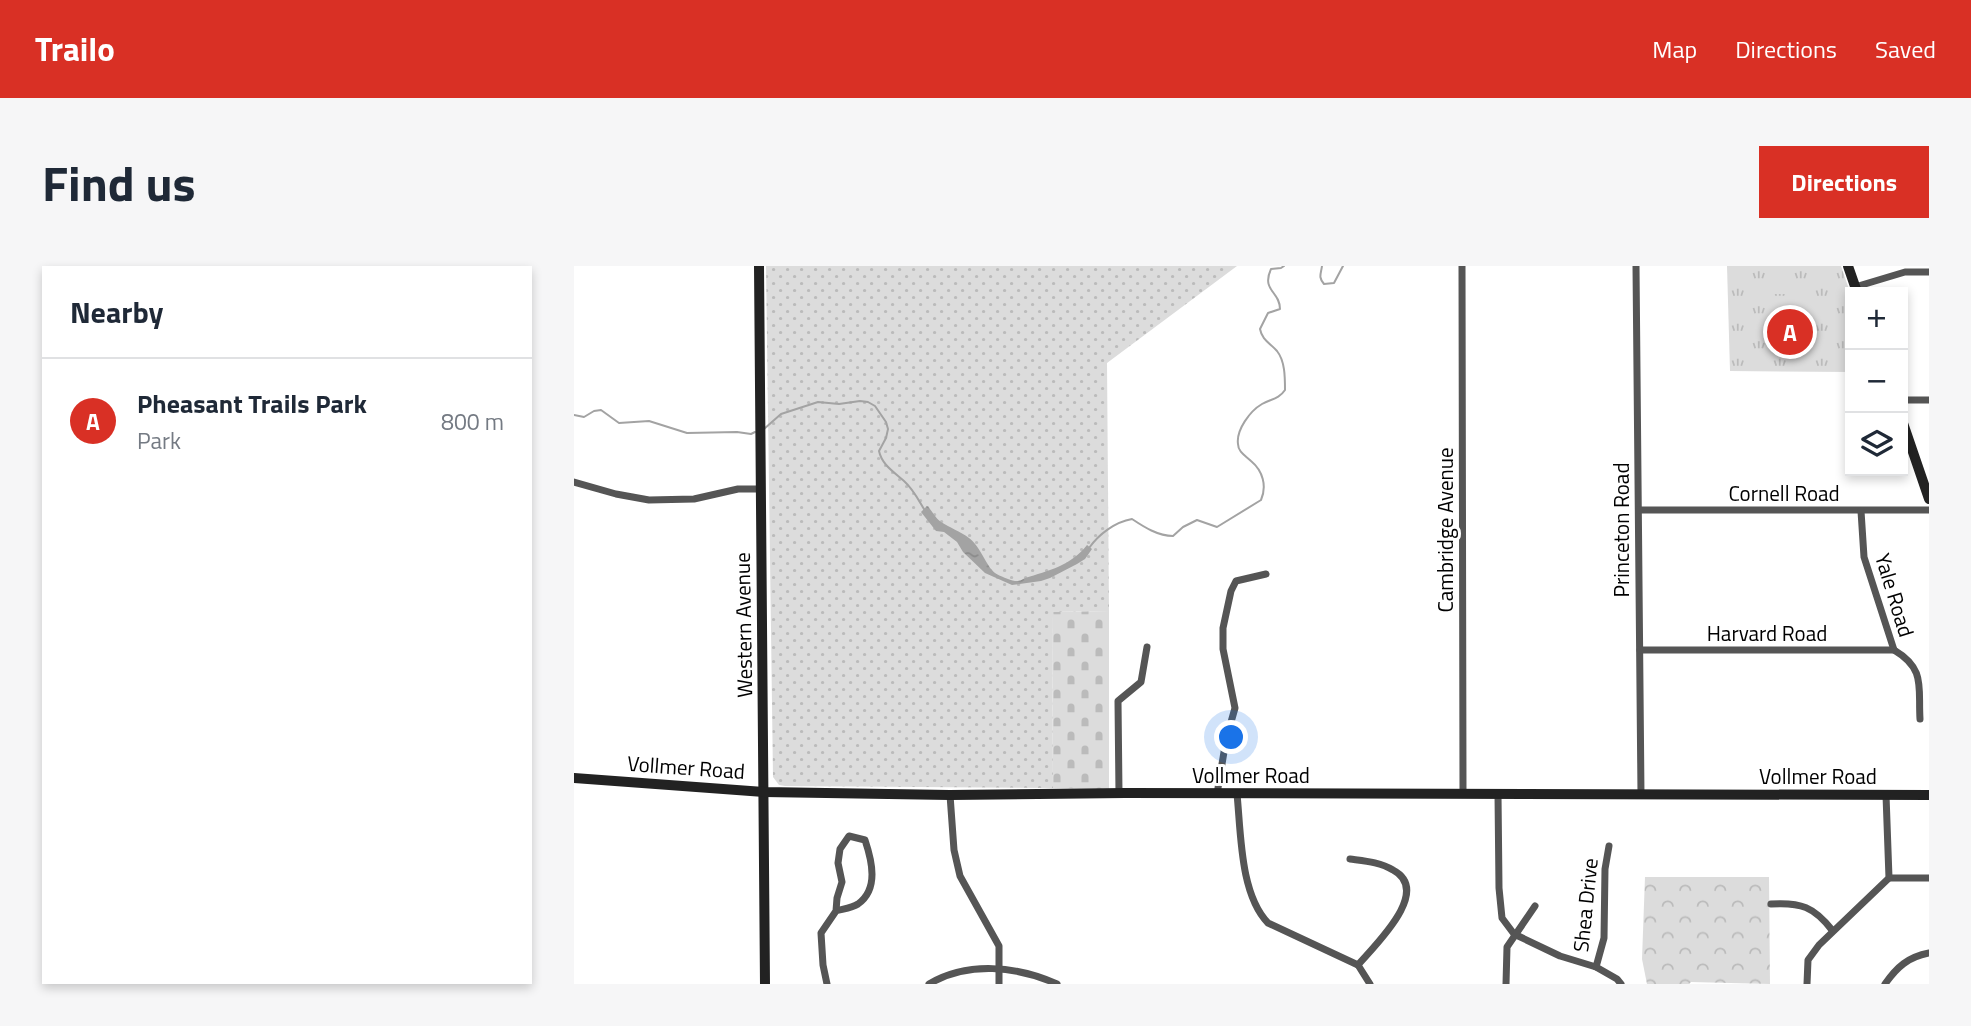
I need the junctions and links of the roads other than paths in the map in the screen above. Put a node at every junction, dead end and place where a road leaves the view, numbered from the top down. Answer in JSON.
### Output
{"nodes":[{"id":1,"x":759,"y":266,"type":"edge"},
{"id":2,"x":1462,"y":266,"type":"edge"},
{"id":3,"x":1636,"y":266,"type":"edge"},
{"id":4,"x":1848,"y":266,"type":"edge"},
{"id":5,"x":1929,"y":272,"type":"edge"},
{"id":6,"x":1855,"y":287,"type":"edge"},
{"id":7,"x":1862,"y":287,"type":"edge"},
{"id":8,"x":1908,"y":400,"type":"edge"},
{"id":9,"x":1929,"y":400,"type":"edge"},
{"id":10,"x":1908,"y":438,"type":"edge"},
{"id":11,"x":574,"y":482,"type":"edge"},
{"id":12,"x":761,"y":489,"type":"junction"},
{"id":13,"x":1929,"y":499,"type":"edge"},
{"id":14,"x":1639,"y":510,"type":"junction"},
{"id":15,"x":1929,"y":510,"type":"edge"},
{"id":16,"x":1861,"y":511,"type":"junction"},
{"id":17,"x":1266,"y":575,"type":"dead end"},
{"id":18,"x":1147,"y":648,"type":"dead end"},
{"id":19,"x":1640,"y":650,"type":"junction"},
{"id":20,"x":1894,"y":650,"type":"junction"},
{"id":21,"x":1920,"y":719,"type":"dead end"},
{"id":22,"x":574,"y":778,"type":"edge"},
{"id":23,"x":764,"y":792,"type":"junction"},
{"id":24,"x":1119,"y":793,"type":"junction"},
{"id":25,"x":1217,"y":794,"type":"junction"},
{"id":26,"x":1237,"y":794,"type":"junction"},
{"id":27,"x":1463,"y":794,"type":"junction"},
{"id":28,"x":1498,"y":794,"type":"junction"},
{"id":29,"x":950,"y":795,"type":"junction"},
{"id":30,"x":1641,"y":795,"type":"junction"},
{"id":31,"x":1886,"y":795,"type":"junction"},
{"id":32,"x":1929,"y":795,"type":"edge"},
{"id":33,"x":1609,"y":846,"type":"dead end"},
{"id":34,"x":1350,"y":859,"type":"dead end"},
{"id":35,"x":1889,"y":878,"type":"junction"},
{"id":36,"x":1929,"y":878,"type":"edge"},
{"id":37,"x":1771,"y":904,"type":"dead end"},
{"id":38,"x":1535,"y":906,"type":"dead end"},
{"id":39,"x":836,"y":911,"type":"junction"},
{"id":40,"x":1832,"y":930,"type":"junction"},
{"id":41,"x":1514,"y":934,"type":"junction"},
{"id":42,"x":1929,"y":953,"type":"edge"},
{"id":43,"x":1358,"y":965,"type":"junction"},
{"id":44,"x":1596,"y":967,"type":"junction"},
{"id":45,"x":999,"y":969,"type":"junction"},
{"id":46,"x":765,"y":984,"type":"edge"},
{"id":47,"x":827,"y":984,"type":"edge"},
{"id":48,"x":929,"y":984,"type":"edge"},
{"id":49,"x":999,"y":984,"type":"edge"},
{"id":50,"x":1057,"y":984,"type":"edge"},
{"id":51,"x":1370,"y":984,"type":"edge"},
{"id":52,"x":1506,"y":984,"type":"edge"},
{"id":53,"x":1620,"y":984,"type":"edge"},
{"id":54,"x":1807,"y":984,"type":"edge"},
{"id":55,"x":1885,"y":984,"type":"edge"}],
"edges":[{"from":1,"to":12,"type":"main road","name":"Western Avenue"},
{"from":2,"to":27,"type":"street","name":"Cambridge Avenue"},
{"from":3,"to":14,"type":"street","name":"Princeton Road"},
{"from":4,"to":6,"type":"main road"},
{"from":5,"to":7,"type":"street"},
{"from":8,"to":9,"type":"street"},
{"from":10,"to":13,"type":"main road"},
{"from":11,"to":12,"type":"street"},
{"from":12,"to":23,"type":"main road","name":"Western Avenue"},
{"from":14,"to":16,"type":"street","name":"Cornell Road"},
{"from":14,"to":19,"type":"street","name":"Princeton Road"},
{"from":15,"to":16,"type":"street","name":"Cornell Road"},
{"from":16,"to":20,"type":"street","name":"Yale Road"},
{"from":17,"to":25,"type":"street"},
{"from":18,"to":24,"type":"street"},
{"from":19,"to":20,"type":"street","name":"Harvard Road"},
{"from":19,"to":30,"type":"street","name":"Princeton Road"},
{"from":20,"to":21,"type":"street","name":"Yale Road"},
{"from":22,"to":23,"type":"main road","name":"Vollmer Road"},
{"from":23,"to":29,"type":"main road","name":"Vollmer Road"},
{"from":23,"to":46,"type":"main road","name":"Western Avenue"},
{"from":24,"to":25,"type":"main road","name":"Vollmer Road"},
{"from":24,"to":29,"type":"main road","name":"Vollmer Road"},
{"from":25,"to":26,"type":"main road","name":"Vollmer Road"},
{"from":26,"to":27,"type":"main road","name":"Vollmer Road"},
{"from":26,"to":43,"type":"street"},
{"from":27,"to":28,"type":"main road","name":"Vollmer Road"},
{"from":28,"to":30,"type":"main road","name":"Vollmer Road"},
{"from":28,"to":41,"type":"street"},
{"from":29,"to":45,"type":"street"},
{"from":30,"to":31,"type":"main road","name":"Vollmer Road"},
{"from":31,"to":32,"type":"main road","name":"Vollmer Road"},
{"from":31,"to":35,"type":"street"},
{"from":33,"to":44,"type":"street","name":"Shea Drive"},
{"from":34,"to":43,"type":"street"},
{"from":35,"to":36,"type":"street"},
{"from":35,"to":40,"type":"street"},
{"from":37,"to":40,"type":"street"},
{"from":38,"to":41,"type":"street"},
{"from":39,"to":39,"type":"street"},
{"from":39,"to":47,"type":"street"},
{"from":40,"to":54,"type":"street"},
{"from":41,"to":44,"type":"street"},
{"from":41,"to":52,"type":"street"},
{"from":42,"to":55,"type":"street"},
{"from":43,"to":51,"type":"street"},
{"from":44,"to":53,"type":"street"},
{"from":45,"to":48,"type":"street"},
{"from":45,"to":49,"type":"street"},
{"from":45,"to":50,"type":"street"}]}
